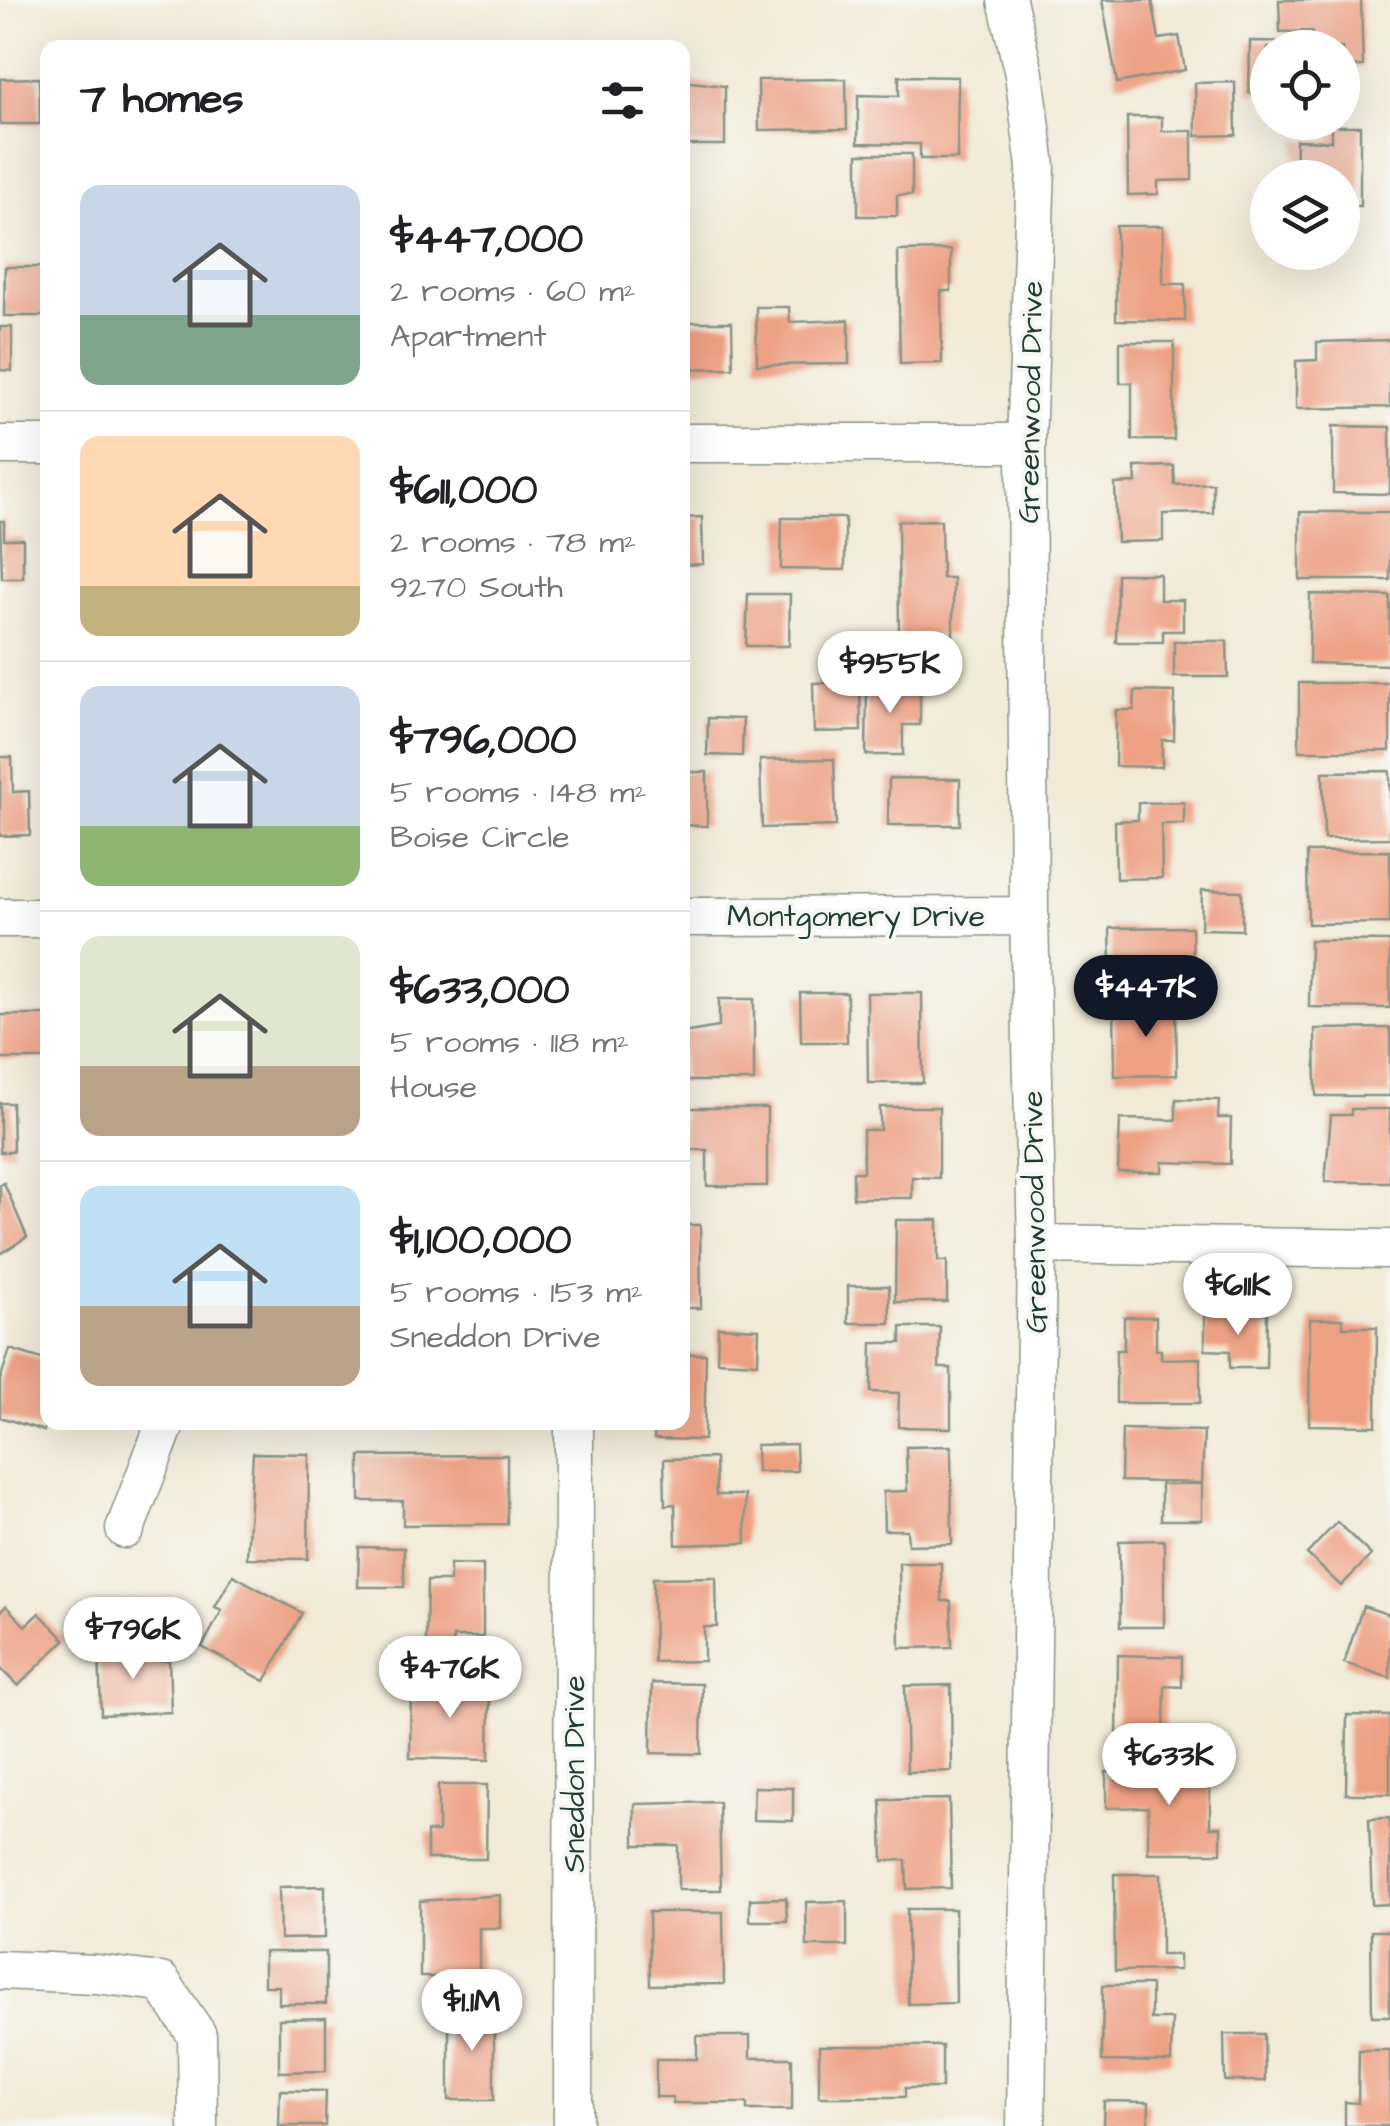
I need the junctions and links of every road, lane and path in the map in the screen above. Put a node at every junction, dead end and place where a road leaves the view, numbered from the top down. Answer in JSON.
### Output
{"nodes":[{"id":1,"x":1007,"y":0,"type":"edge"},
{"id":2,"x":1026,"y":442,"type":"junction"},
{"id":3,"x":690,"y":444,"type":"edge"},
{"id":4,"x":0,"y":445,"type":"edge"},
{"id":5,"x":40,"y":445,"type":"edge"},
{"id":6,"x":1029,"y":916,"type":"junction"},
{"id":7,"x":690,"y":917,"type":"edge"},
{"id":8,"x":0,"y":918,"type":"edge"},
{"id":9,"x":40,"y":918,"type":"edge"},
{"id":10,"x":1037,"y":1244,"type":"junction"},
{"id":11,"x":1390,"y":1249,"type":"edge"},
{"id":12,"x":163,"y":1430,"type":"edge"},
{"id":13,"x":574,"y":1430,"type":"edge"},
{"id":14,"x":125,"y":1529,"type":"dead end"},
{"id":15,"x":0,"y":1970,"type":"edge"},
{"id":16,"x":198,"y":2126,"type":"edge"},
{"id":17,"x":573,"y":2126,"type":"edge"},
{"id":18,"x":1026,"y":2126,"type":"edge"}],
"edges":[{"from":1,"to":2,"type":"street","name":"Greenwood Drive"},
{"from":2,"to":3,"type":"street"},
{"from":2,"to":6,"type":"street","name":"Greenwood Drive"},
{"from":4,"to":5,"type":"street"},
{"from":6,"to":7,"type":"street","name":"Montgomery Drive"},
{"from":6,"to":10,"type":"street","name":"Greenwood Drive"},
{"from":8,"to":9,"type":"street"},
{"from":10,"to":11,"type":"street"},
{"from":10,"to":18,"type":"street","name":"Greenwood Drive"},
{"from":12,"to":14,"type":"street"},
{"from":13,"to":17,"type":"street","name":"Sneddon Drive"},
{"from":15,"to":16,"type":"street"}]}
